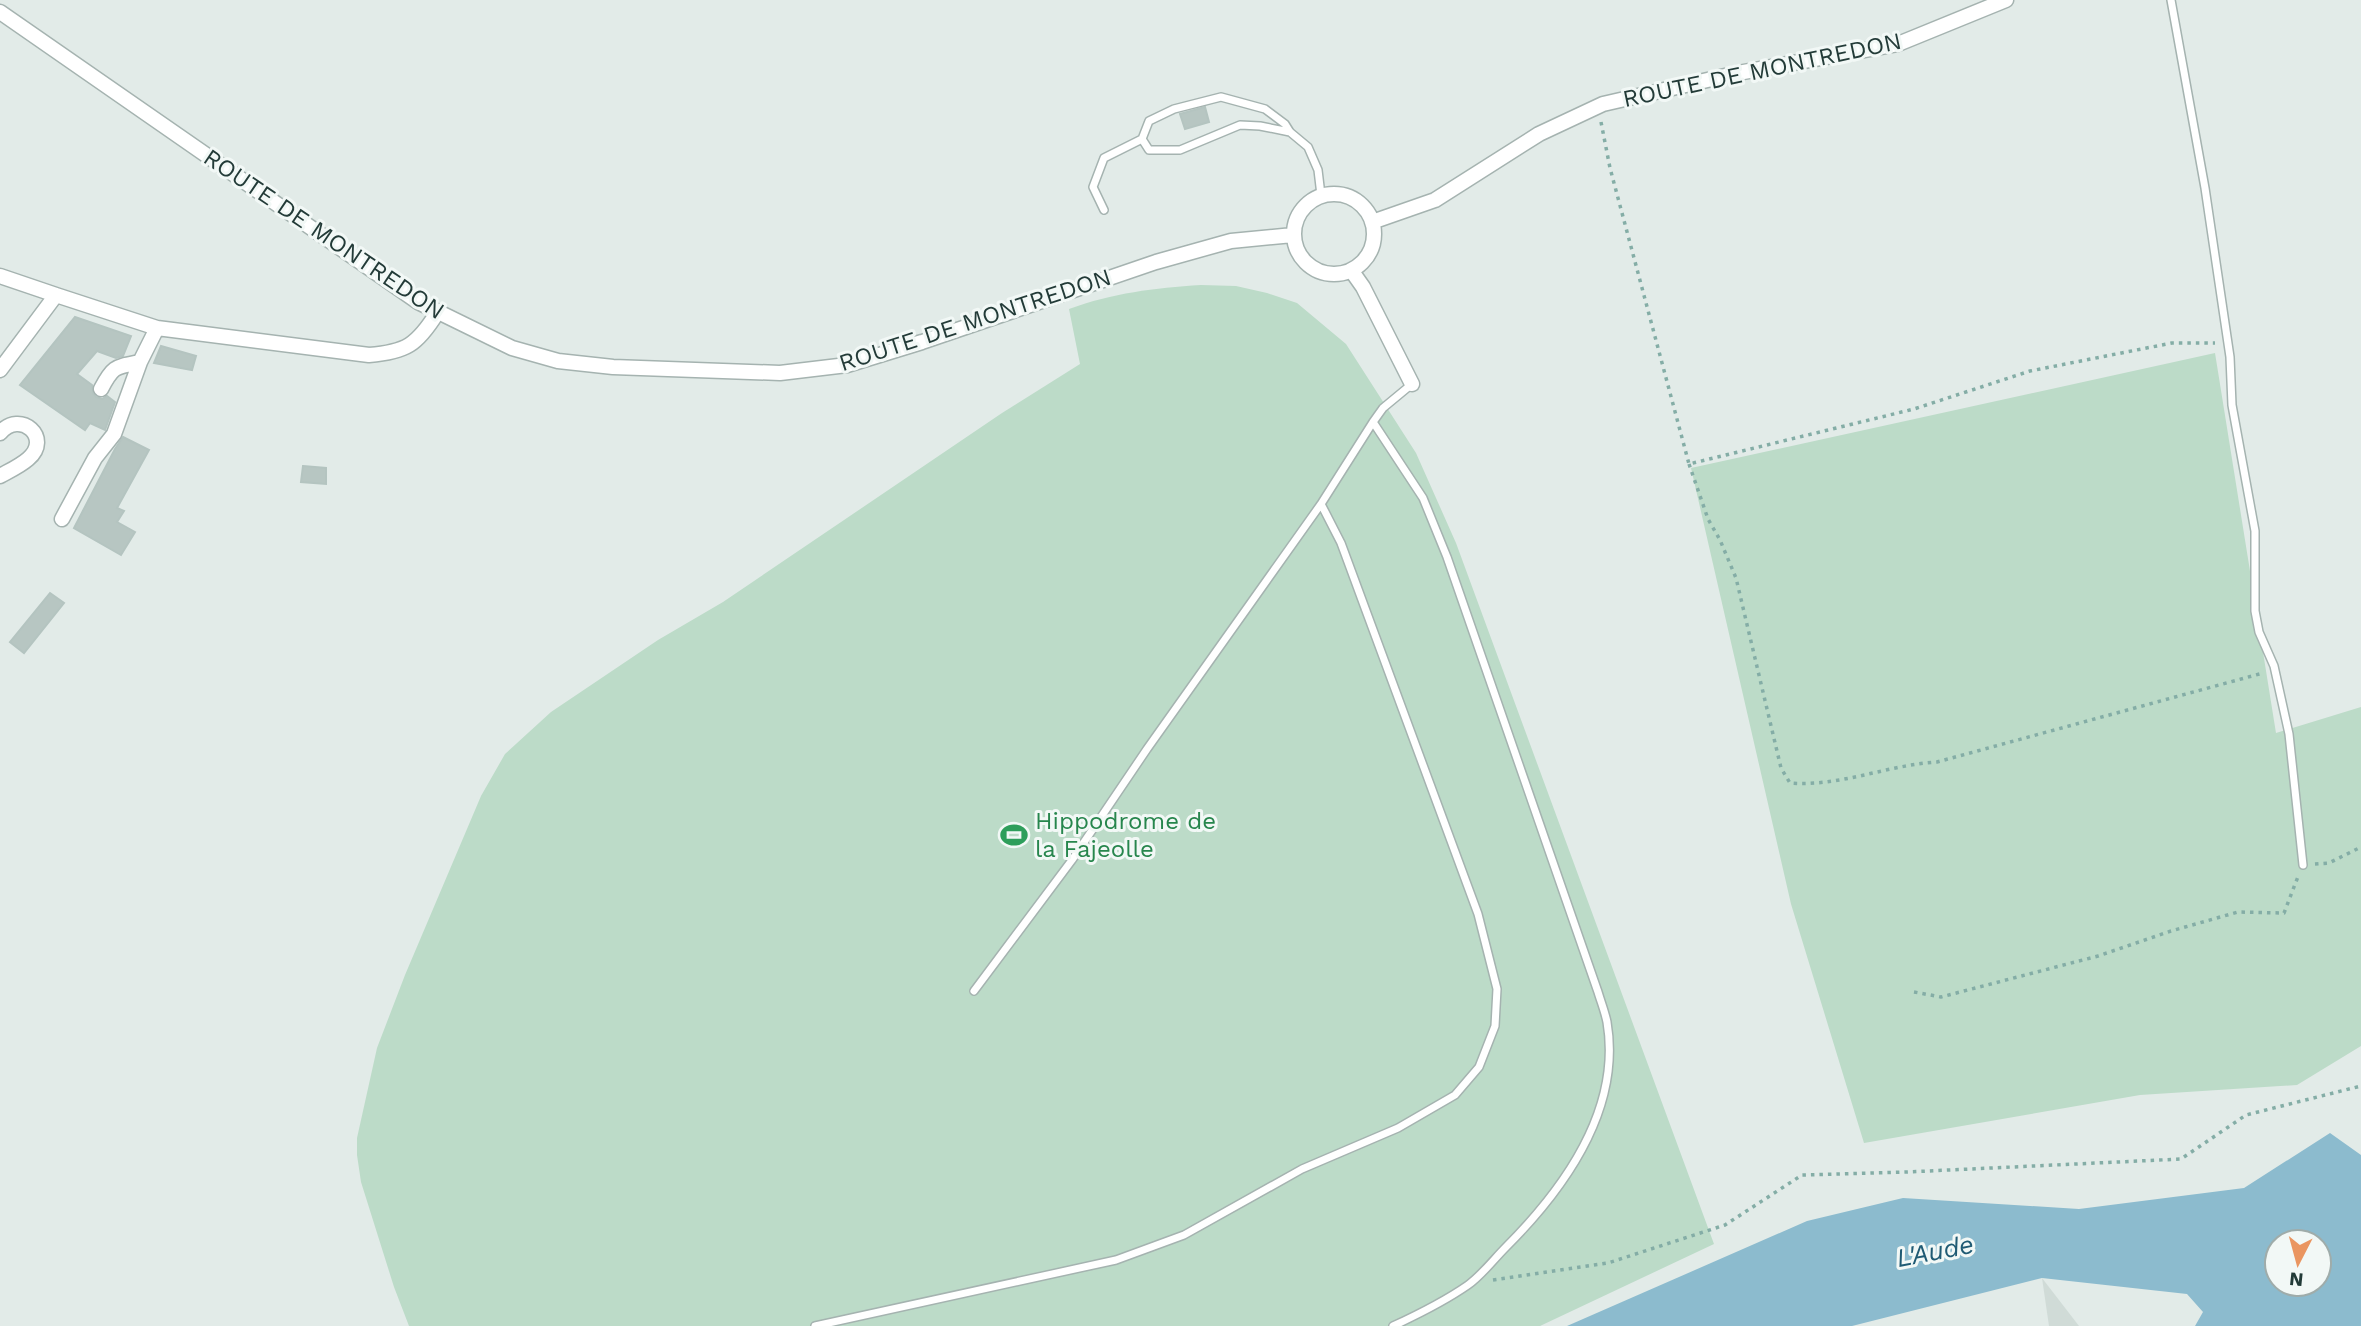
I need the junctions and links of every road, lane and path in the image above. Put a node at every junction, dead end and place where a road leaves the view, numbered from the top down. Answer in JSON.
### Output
{"nodes":[{"id":1,"x":2006,"y":0,"type":"edge"},
{"id":2,"x":2171,"y":0,"type":"edge"},
{"id":3,"x":0,"y":12,"type":"edge"},
{"id":4,"x":1598,"y":106,"type":"junction"},
{"id":5,"x":1290,"y":132,"type":"junction"},
{"id":6,"x":1142,"y":139,"type":"junction"},
{"id":7,"x":1321,"y":195,"type":"junction"},
{"id":8,"x":1104,"y":210,"type":"dead end"},
{"id":9,"x":1372,"y":222,"type":"junction"},
{"id":10,"x":1293,"y":235,"type":"junction"},
{"id":11,"x":1351,"y":270,"type":"junction"},
{"id":12,"x":0,"y":276,"type":"edge"},
{"id":13,"x":56,"y":295,"type":"junction"},
{"id":14,"x":437,"y":313,"type":"junction"},
{"id":15,"x":157,"y":328,"type":"junction"},
{"id":16,"x":2228,"y":343,"type":"junction"},
{"id":17,"x":140,"y":362,"type":"junction"},
{"id":18,"x":0,"y":370,"type":"edge"},
{"id":19,"x":1412,"y":384,"type":"joint"},
{"id":20,"x":101,"y":389,"type":"dead end"},
{"id":21,"x":1373,"y":422,"type":"junction"},
{"id":22,"x":0,"y":433,"type":"edge"},
{"id":23,"x":1689,"y":464,"type":"junction"},
{"id":24,"x":0,"y":476,"type":"edge"},
{"id":25,"x":1321,"y":504,"type":"junction"},
{"id":26,"x":62,"y":519,"type":"dead end"},
{"id":27,"x":2274,"y":666,"type":"junction"},
{"id":28,"x":2361,"y":847,"type":"edge"},
{"id":29,"x":2303,"y":865,"type":"junction"},
{"id":30,"x":974,"y":991,"type":"dead end"},
{"id":31,"x":1914,"y":992,"type":"dead end"},
{"id":32,"x":2361,"y":1086,"type":"edge"},
{"id":33,"x":1470,"y":1283,"type":"junction"},
{"id":34,"x":815,"y":1326,"type":"edge"},
{"id":35,"x":1394,"y":1326,"type":"edge"}],
"edges":[{"from":1,"to":4,"type":"street","name":"ROUTE DE MONTREDON"},
{"from":2,"to":16,"type":"lane"},
{"from":3,"to":14,"type":"street","name":"ROUTE DE MONTREDON"},
{"from":4,"to":9,"type":"street","name":"ROUTE DE MONTREDON"},
{"from":4,"to":23,"type":"path"},
{"from":5,"to":6,"type":"lane"},
{"from":5,"to":6,"type":"lane"},
{"from":5,"to":7,"type":"lane"},
{"from":6,"to":8,"type":"lane"},
{"from":7,"to":9,"type":"street"},
{"from":7,"to":10,"type":"street"},
{"from":9,"to":11,"type":"street"},
{"from":10,"to":11,"type":"street"},
{"from":10,"to":14,"type":"street","name":"ROUTE DE MONTREDON"},
{"from":11,"to":19,"type":"street"},
{"from":12,"to":13,"type":"street"},
{"from":13,"to":15,"type":"street"},
{"from":13,"to":18,"type":"street"},
{"from":14,"to":15,"type":"street"},
{"from":15,"to":17,"type":"street"},
{"from":16,"to":23,"type":"path"},
{"from":16,"to":27,"type":"lane"},
{"from":17,"to":20,"type":"street"},
{"from":17,"to":26,"type":"street"},
{"from":19,"to":21,"type":"lane"},
{"from":21,"to":25,"type":"lane"},
{"from":21,"to":33,"type":"lane"},
{"from":22,"to":24,"type":"street"},
{"from":23,"to":27,"type":"path"},
{"from":25,"to":30,"type":"lane"},
{"from":25,"to":34,"type":"lane"},
{"from":27,"to":29,"type":"lane"},
{"from":28,"to":29,"type":"path"},
{"from":29,"to":31,"type":"path"},
{"from":32,"to":33,"type":"path"},
{"from":33,"to":35,"type":"lane"}]}
